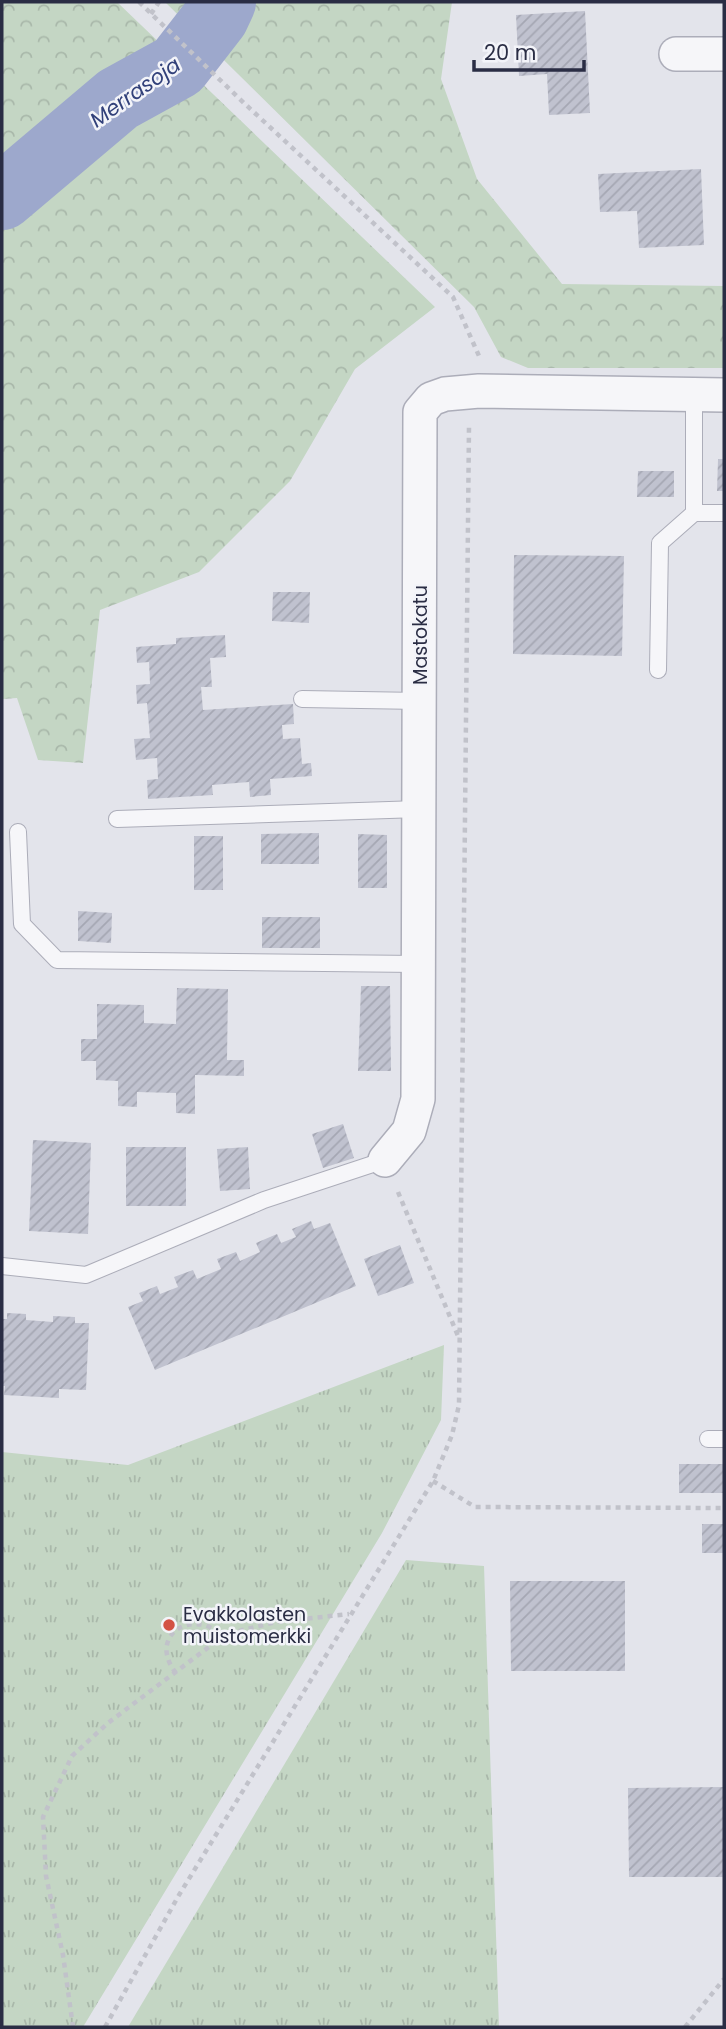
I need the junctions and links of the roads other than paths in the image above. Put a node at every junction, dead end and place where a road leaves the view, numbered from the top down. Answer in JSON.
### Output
{"nodes":[{"id":1,"x":676,"y":54,"type":"dead end"},
{"id":2,"x":724,"y":54,"type":"edge"},
{"id":3,"x":709,"y":395,"type":"edge"},
{"id":4,"x":694,"y":513,"type":"junction"},
{"id":5,"x":724,"y":513,"type":"edge"},
{"id":6,"x":657,"y":670,"type":"dead end"},
{"id":7,"x":302,"y":699,"type":"dead end"},
{"id":8,"x":420,"y":701,"type":"junction"},
{"id":9,"x":419,"y":809,"type":"junction"},
{"id":10,"x":117,"y":819,"type":"dead end"},
{"id":11,"x":18,"y":832,"type":"dead end"},
{"id":12,"x":417,"y":964,"type":"junction"},
{"id":13,"x":385,"y":1160,"type":"joint"},
{"id":14,"x":2,"y":1266,"type":"edge"}],
"edges":[{"from":1,"to":2,"type":"street"},
{"from":3,"to":4,"type":"lane"},
{"from":3,"to":8,"type":"street","name":"Mastokatu"},
{"from":4,"to":5,"type":"lane"},
{"from":4,"to":6,"type":"lane"},
{"from":7,"to":8,"type":"lane"},
{"from":8,"to":9,"type":"street","name":"Mastokatu"},
{"from":9,"to":10,"type":"lane"},
{"from":9,"to":12,"type":"street","name":"Mastokatu"},
{"from":11,"to":12,"type":"lane"},
{"from":12,"to":13,"type":"street","name":"Mastokatu"},
{"from":13,"to":14,"type":"lane"}]}
